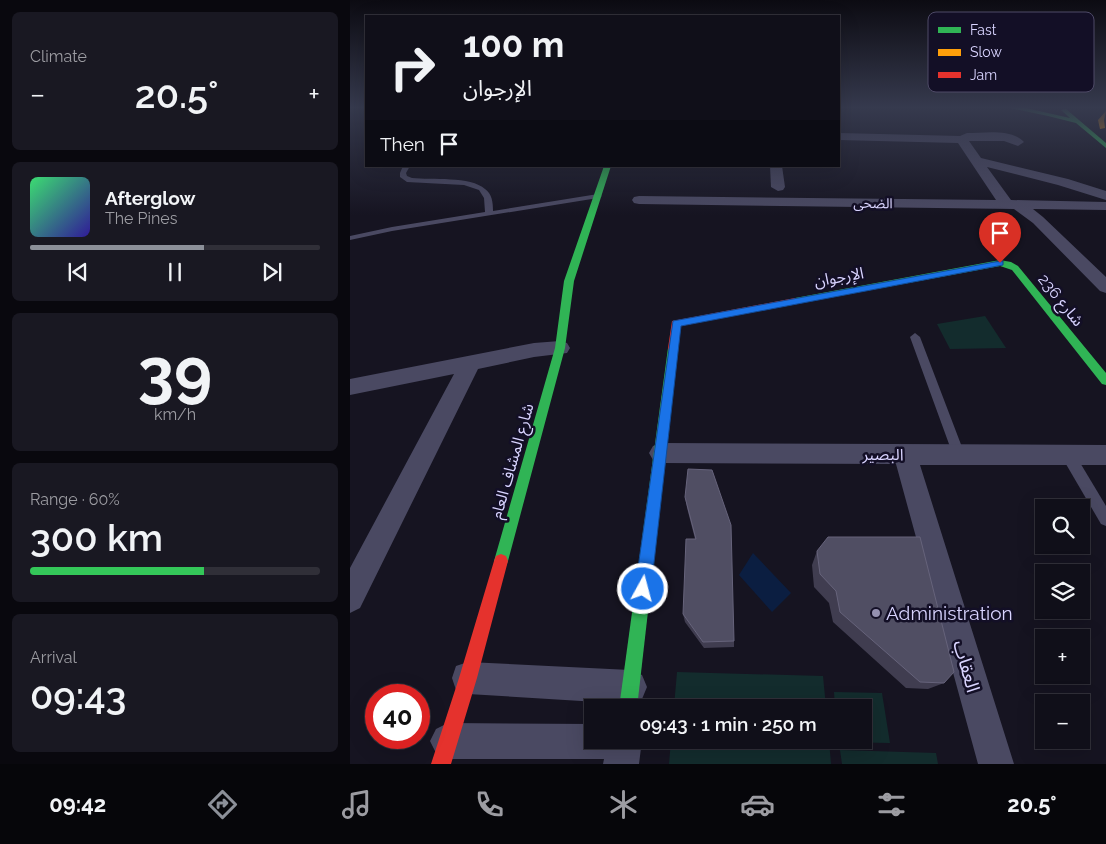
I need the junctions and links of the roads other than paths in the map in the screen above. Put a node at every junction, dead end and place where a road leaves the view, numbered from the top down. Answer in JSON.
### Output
{"nodes":[{"id":1,"x":965,"y":144,"type":"edge"},
{"id":2,"x":978,"y":161,"type":"junction"},
{"id":3,"x":405,"y":167,"type":"edge"},
{"id":4,"x":608,"y":167,"type":"edge"},
{"id":5,"x":776,"y":167,"type":"edge"},
{"id":6,"x":778,"y":187,"type":"dead end"},
{"id":7,"x":598,"y":196,"type":"junction"},
{"id":8,"x":1106,"y":196,"type":"edge"},
{"id":9,"x":639,"y":200,"type":"dead end"},
{"id":10,"x":1011,"y":204,"type":"junction"},
{"id":11,"x":1106,"y":206,"type":"edge"},
{"id":12,"x":490,"y":214,"type":"junction"},
{"id":13,"x":350,"y":238,"type":"edge"},
{"id":14,"x":1008,"y":264,"type":"joint"},
{"id":15,"x":1106,"y":286,"type":"edge"},
{"id":16,"x":914,"y":337,"type":"dead end"},
{"id":17,"x":560,"y":348,"type":"junction"},
{"id":18,"x":471,"y":362,"type":"junction"},
{"id":19,"x":1106,"y":381,"type":"edge"},
{"id":20,"x":350,"y":387,"type":"edge"},
{"id":21,"x":661,"y":453,"type":"junction"},
{"id":22,"x":904,"y":454,"type":"junction"},
{"id":23,"x":959,"y":455,"type":"junction"},
{"id":24,"x":1068,"y":455,"type":"junction"},
{"id":25,"x":1106,"y":455,"type":"edge"},
{"id":26,"x":1106,"y":519,"type":"edge"},
{"id":27,"x":350,"y":598,"type":"edge"},
{"id":28,"x":468,"y":678,"type":"junction"},
{"id":29,"x":629,"y":697,"type":"edge"},
{"id":30,"x":623,"y":749,"type":"edge"},
{"id":31,"x":444,"y":752,"type":"edge"},
{"id":32,"x":996,"y":764,"type":"edge"}],
"edges":[{"from":1,"to":2,"type":"street"},
{"from":2,"to":8,"type":"street"},
{"from":2,"to":10,"type":"street"},
{"from":3,"to":12,"type":"lane"},
{"from":4,"to":7,"type":"street","name":"شارع المشاف العام"},
{"from":5,"to":6,"type":"street"},
{"from":7,"to":12,"type":"lane"},
{"from":7,"to":17,"type":"street","name":"شارع المشاف العام"},
{"from":9,"to":10,"type":"street","name":"الضحى"},
{"from":10,"to":11,"type":"street","name":"الضحى"},
{"from":10,"to":15,"type":"street"},
{"from":12,"to":13,"type":"lane"},
{"from":14,"to":19,"type":"street","name":"شارع 236"},
{"from":14,"to":21,"type":"street","name":"الإرجوان"},
{"from":16,"to":23,"type":"lane"},
{"from":17,"to":18,"type":"street"},
{"from":17,"to":28,"type":"street","name":"شارع المشاف العام"},
{"from":18,"to":20,"type":"street"},
{"from":18,"to":27,"type":"street"},
{"from":21,"to":22,"type":"street","name":"البصير"},
{"from":21,"to":29,"type":"street"},
{"from":22,"to":23,"type":"street","name":"البصير"},
{"from":22,"to":32,"type":"street","name":"العقاب"},
{"from":23,"to":24,"type":"street","name":"البصير"},
{"from":24,"to":25,"type":"street","name":"البصير"},
{"from":24,"to":26,"type":"lane"},
{"from":28,"to":29,"type":"street"},
{"from":28,"to":31,"type":"street","name":"شارع المشاف العام"},
{"from":30,"to":31,"type":"street"}]}
